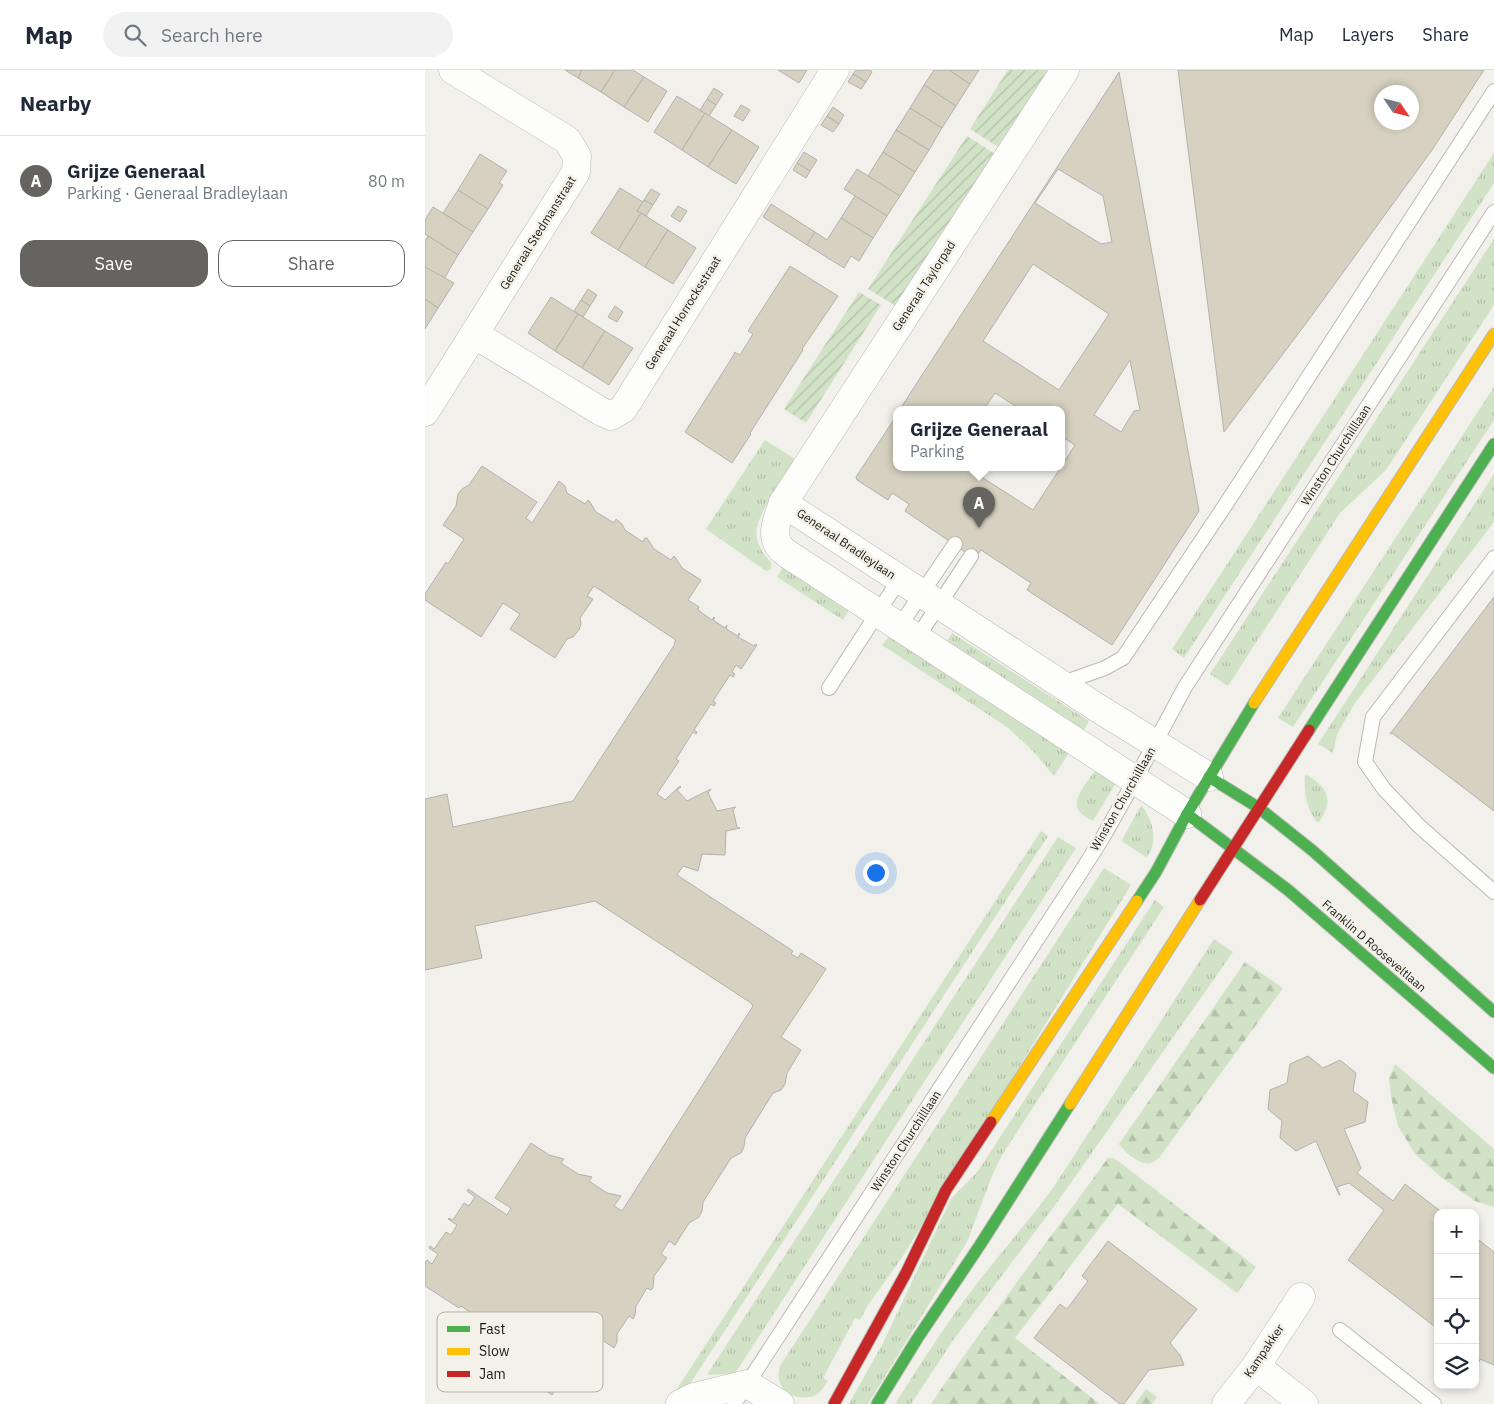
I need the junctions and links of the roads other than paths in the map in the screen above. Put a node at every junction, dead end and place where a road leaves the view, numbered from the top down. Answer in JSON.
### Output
{"nodes":[{"id":1,"x":453,"y":70,"type":"edge"},
{"id":2,"x":835,"y":70,"type":"edge"},
{"id":3,"x":1065,"y":70,"type":"edge"},
{"id":4,"x":1494,"y":91,"type":"edge"},
{"id":5,"x":1494,"y":212,"type":"edge"},
{"id":6,"x":473,"y":334,"type":"junction"},
{"id":7,"x":1494,"y":334,"type":"edge"},
{"id":8,"x":425,"y":412,"type":"edge"},
{"id":9,"x":1494,"y":444,"type":"edge"},
{"id":10,"x":783,"y":502,"type":"junction"},
{"id":11,"x":955,"y":544,"type":"dead end"},
{"id":12,"x":971,"y":556,"type":"dead end"},
{"id":13,"x":1494,"y":558,"type":"edge"},
{"id":14,"x":899,"y":580,"type":"junction"},
{"id":15,"x":930,"y":600,"type":"junction"},
{"id":16,"x":898,"y":626,"type":"junction"},
{"id":17,"x":1060,"y":684,"type":"junction"},
{"id":18,"x":829,"y":688,"type":"dead end"},
{"id":19,"x":1155,"y":744,"type":"junction"},
{"id":20,"x":1209,"y":777,"type":"junction"},
{"id":21,"x":1135,"y":780,"type":"junction"},
{"id":22,"x":1259,"y":808,"type":"junction"},
{"id":23,"x":1187,"y":814,"type":"junction"},
{"id":24,"x":1233,"y":849,"type":"junction"},
{"id":25,"x":1494,"y":892,"type":"edge"},
{"id":26,"x":1494,"y":1012,"type":"edge"},
{"id":27,"x":1494,"y":1068,"type":"edge"},
{"id":28,"x":1301,"y":1296,"type":"dead end"},
{"id":29,"x":1340,"y":1330,"type":"dead end"},
{"id":30,"x":1256,"y":1366,"type":"junction"},
{"id":31,"x":741,"y":1394,"type":"edge"},
{"id":32,"x":680,"y":1404,"type":"edge"},
{"id":33,"x":780,"y":1404,"type":"edge"},
{"id":34,"x":834,"y":1404,"type":"edge"},
{"id":35,"x":877,"y":1404,"type":"edge"},
{"id":36,"x":1226,"y":1404,"type":"edge"},
{"id":37,"x":1304,"y":1404,"type":"edge"},
{"id":38,"x":1434,"y":1404,"type":"edge"}],
"edges":[{"from":1,"to":6,"type":"street","name":"Generaal Stedmanstraat"},
{"from":2,"to":6,"type":"street","name":"Generaal Horrocksstraat"},
{"from":3,"to":10,"type":"street","name":"Generaal Taylorpad"},
{"from":4,"to":17,"type":"lane"},
{"from":5,"to":19,"type":"lane","name":"Winston Churchilllaan"},
{"from":6,"to":8,"type":"street","name":"Generaal Stedmanstraat"},
{"from":7,"to":20,"type":"main road"},
{"from":9,"to":22,"type":"main road"},
{"from":10,"to":14,"type":"street","name":"Generaal Bradleylaan"},
{"from":10,"to":16,"type":"street","name":"Generaal Bradleylaan"},
{"from":11,"to":15,"type":"lane"},
{"from":12,"to":15,"type":"lane"},
{"from":13,"to":25,"type":"lane"},
{"from":14,"to":15,"type":"street","name":"Generaal Bradleylaan"},
{"from":14,"to":16,"type":"lane"},
{"from":15,"to":16,"type":"lane"},
{"from":15,"to":16,"type":"lane"},
{"from":15,"to":17,"type":"street","name":"Generaal Bradleylaan"},
{"from":16,"to":18,"type":"lane"},
{"from":16,"to":21,"type":"street","name":"Generaal Bradleylaan"},
{"from":17,"to":19,"type":"street","name":"Generaal Bradleylaan"},
{"from":19,"to":20,"type":"street","name":"Generaal Bradleylaan"},
{"from":19,"to":21,"type":"lane","name":"Winston Churchilllaan"},
{"from":20,"to":22,"type":"main road"},
{"from":20,"to":23,"type":"main road"},
{"from":21,"to":23,"type":"street","name":"Generaal Bradleylaan"},
{"from":21,"to":31,"type":"lane","name":"Winston Churchilllaan"},
{"from":22,"to":24,"type":"main road"},
{"from":22,"to":26,"type":"main road"},
{"from":23,"to":24,"type":"main road","name":"Franklin D Rooseveltlaan"},
{"from":23,"to":34,"type":"main road"},
{"from":24,"to":27,"type":"main road","name":"Franklin D Rooseveltlaan"},
{"from":24,"to":35,"type":"main road"},
{"from":28,"to":30,"type":"street","name":"Kampakker"},
{"from":29,"to":38,"type":"lane"},
{"from":30,"to":36,"type":"street","name":"Kampakker"},
{"from":30,"to":37,"type":"street"},
{"from":31,"to":32,"type":"street"},
{"from":31,"to":33,"type":"street"}]}
